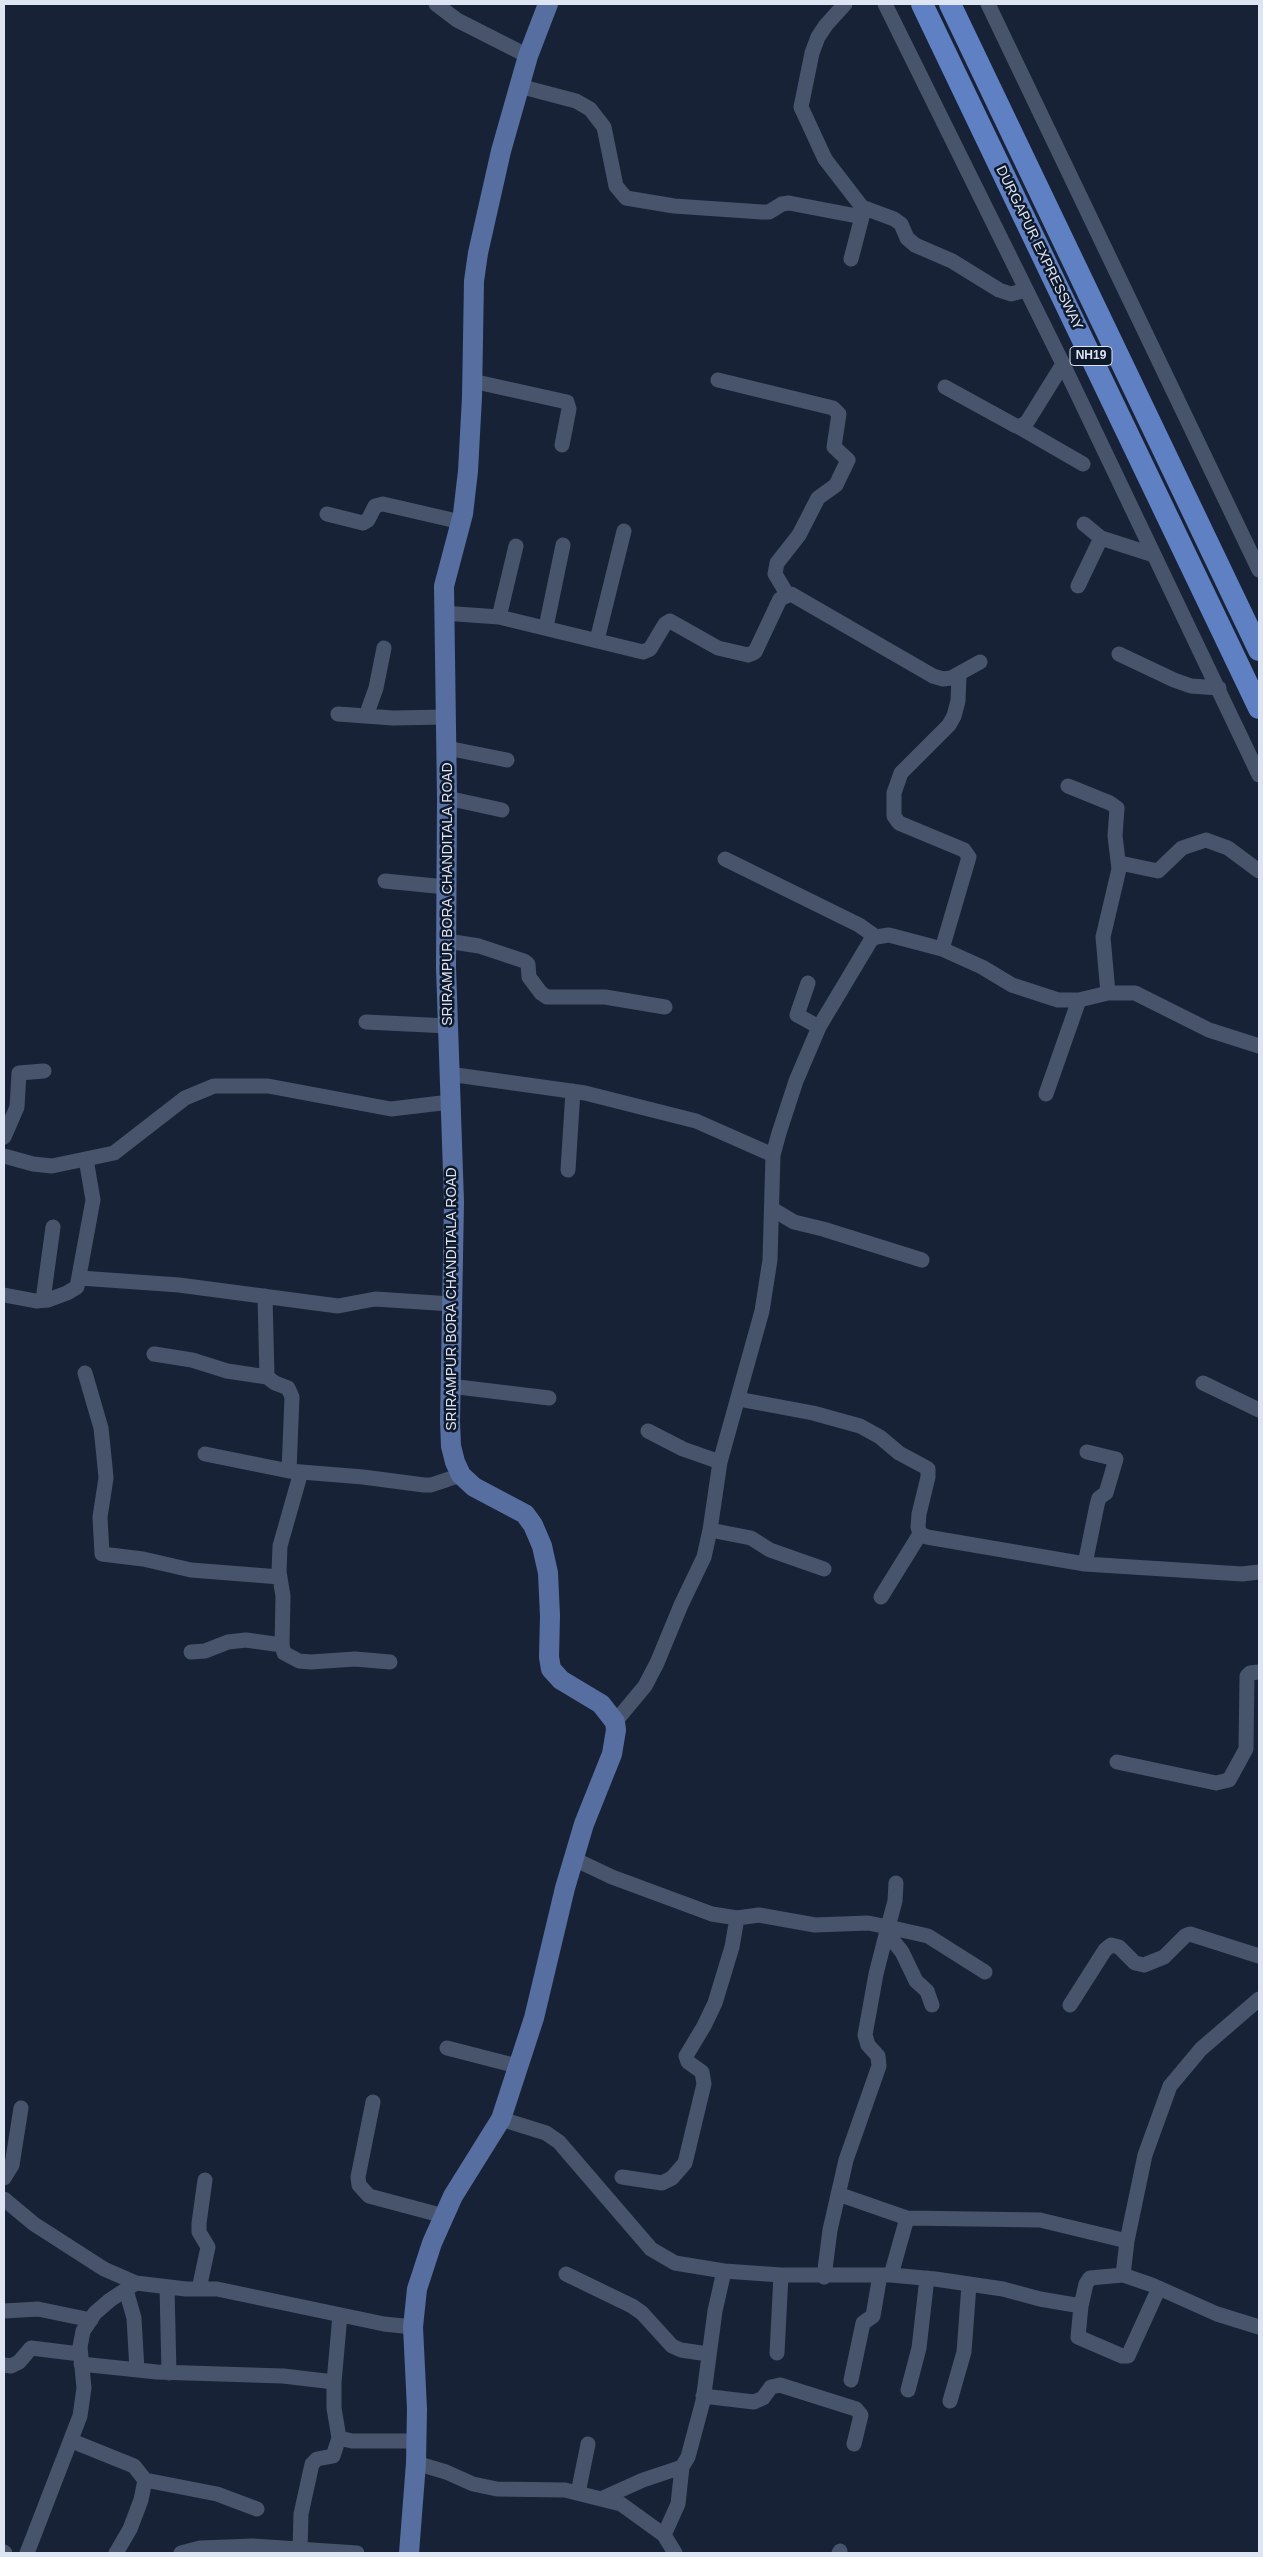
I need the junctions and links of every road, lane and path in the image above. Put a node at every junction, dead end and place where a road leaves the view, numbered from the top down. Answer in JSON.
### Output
{"nodes":[{"id":1,"x":436,"y":4,"type":"edge"},
{"id":2,"x":548,"y":4,"type":"edge"},
{"id":3,"x":845,"y":4,"type":"edge"},
{"id":4,"x":885,"y":4,"type":"edge"},
{"id":5,"x":922,"y":4,"type":"edge"},
{"id":6,"x":950,"y":4,"type":"edge"},
{"id":7,"x":988,"y":4,"type":"edge"},
{"id":8,"x":528,"y":56,"type":"junction"},
{"id":9,"x":519,"y":86,"type":"junction"},
{"id":10,"x":862,"y":212,"type":"junction"},
{"id":11,"x":851,"y":260,"type":"dead end"},
{"id":12,"x":1026,"y":290,"type":"junction"},
{"id":13,"x":1062,"y":364,"type":"junction"},
{"id":14,"x":718,"y":380,"type":"dead end"},
{"id":15,"x":472,"y":381,"type":"junction"},
{"id":16,"x":945,"y":387,"type":"dead end"},
{"id":17,"x":1019,"y":427,"type":"junction"},
{"id":18,"x":562,"y":445,"type":"dead end"},
{"id":19,"x":1083,"y":464,"type":"dead end"},
{"id":20,"x":326,"y":514,"type":"dead end"},
{"id":21,"x":461,"y":522,"type":"junction"},
{"id":22,"x":1084,"y":524,"type":"dead end"},
{"id":23,"x":624,"y":531,"type":"dead end"},
{"id":24,"x":1101,"y":538,"type":"junction"},
{"id":25,"x":563,"y":545,"type":"dead end"},
{"id":26,"x":516,"y":546,"type":"dead end"},
{"id":27,"x":1154,"y":555,"type":"junction"},
{"id":28,"x":1259,"y":570,"type":"edge"},
{"id":29,"x":1078,"y":586,"type":"dead end"},
{"id":30,"x":787,"y":594,"type":"junction"},
{"id":31,"x":443,"y":613,"type":"junction"},
{"id":32,"x":499,"y":617,"type":"junction"},
{"id":33,"x":546,"y":627,"type":"junction"},
{"id":34,"x":597,"y":640,"type":"junction"},
{"id":35,"x":384,"y":648,"type":"dead end"},
{"id":36,"x":1259,"y":650,"type":"edge"},
{"id":37,"x":1119,"y":654,"type":"dead end"},
{"id":38,"x":980,"y":662,"type":"dead end"},
{"id":39,"x":959,"y":676,"type":"junction"},
{"id":40,"x":1219,"y":688,"type":"junction"},
{"id":41,"x":1259,"y":708,"type":"edge"},
{"id":42,"x":338,"y":714,"type":"dead end"},
{"id":43,"x":366,"y":716,"type":"junction"},
{"id":44,"x":446,"y":717,"type":"junction"},
{"id":45,"x":447,"y":748,"type":"junction"},
{"id":46,"x":507,"y":760,"type":"dead end"},
{"id":47,"x":1259,"y":775,"type":"edge"},
{"id":48,"x":1068,"y":786,"type":"dead end"},
{"id":49,"x":448,"y":798,"type":"junction"},
{"id":50,"x":502,"y":810,"type":"dead end"},
{"id":51,"x":725,"y":859,"type":"dead end"},
{"id":52,"x":1120,"y":863,"type":"junction"},
{"id":53,"x":1259,"y":871,"type":"edge"},
{"id":54,"x":386,"y":881,"type":"dead end"},
{"id":55,"x":446,"y":887,"type":"junction"},
{"id":56,"x":876,"y":937,"type":"junction"},
{"id":57,"x":447,"y":941,"type":"junction"},
{"id":58,"x":942,"y":948,"type":"junction"},
{"id":59,"x":808,"y":983,"type":"dead end"},
{"id":60,"x":1108,"y":993,"type":"junction"},
{"id":61,"x":1079,"y":1000,"type":"junction"},
{"id":62,"x":665,"y":1007,"type":"dead end"},
{"id":63,"x":366,"y":1022,"type":"dead end"},
{"id":64,"x":448,"y":1026,"type":"junction"},
{"id":65,"x":819,"y":1027,"type":"junction"},
{"id":66,"x":1259,"y":1046,"type":"edge"},
{"id":67,"x":44,"y":1071,"type":"dead end"},
{"id":68,"x":449,"y":1074,"type":"junction"},
{"id":69,"x":573,"y":1091,"type":"junction"},
{"id":70,"x":1046,"y":1094,"type":"dead end"},
{"id":71,"x":450,"y":1102,"type":"junction"},
{"id":72,"x":4,"y":1138,"type":"edge"},
{"id":73,"x":773,"y":1155,"type":"junction"},
{"id":74,"x":4,"y":1156,"type":"edge"},
{"id":75,"x":86,"y":1160,"type":"junction"},
{"id":76,"x":568,"y":1170,"type":"dead end"},
{"id":77,"x":772,"y":1209,"type":"junction"},
{"id":78,"x":53,"y":1227,"type":"dead end"},
{"id":79,"x":922,"y":1260,"type":"dead end"},
{"id":80,"x":80,"y":1278,"type":"junction"},
{"id":81,"x":4,"y":1295,"type":"edge"},
{"id":82,"x":264,"y":1296,"type":"junction"},
{"id":83,"x":43,"y":1300,"type":"junction"},
{"id":84,"x":452,"y":1304,"type":"junction"},
{"id":85,"x":154,"y":1354,"type":"dead end"},
{"id":86,"x":85,"y":1373,"type":"dead end"},
{"id":87,"x":267,"y":1377,"type":"junction"},
{"id":88,"x":1203,"y":1383,"type":"dead end"},
{"id":89,"x":450,"y":1386,"type":"junction"},
{"id":90,"x":549,"y":1398,"type":"dead end"},
{"id":91,"x":738,"y":1399,"type":"junction"},
{"id":92,"x":1259,"y":1410,"type":"edge"},
{"id":93,"x":648,"y":1431,"type":"dead end"},
{"id":94,"x":1086,"y":1452,"type":"dead end"},
{"id":95,"x":205,"y":1454,"type":"dead end"},
{"id":96,"x":720,"y":1462,"type":"junction"},
{"id":97,"x":295,"y":1472,"type":"junction"},
{"id":98,"x":461,"y":1475,"type":"junction"},
{"id":99,"x":710,"y":1530,"type":"junction"},
{"id":100,"x":920,"y":1534,"type":"junction"},
{"id":101,"x":1085,"y":1564,"type":"junction"},
{"id":102,"x":824,"y":1569,"type":"dead end"},
{"id":103,"x":1259,"y":1572,"type":"edge"},
{"id":104,"x":280,"y":1577,"type":"junction"},
{"id":105,"x":881,"y":1597,"type":"dead end"},
{"id":106,"x":282,"y":1645,"type":"junction"},
{"id":107,"x":191,"y":1652,"type":"dead end"},
{"id":108,"x":390,"y":1662,"type":"dead end"},
{"id":109,"x":1259,"y":1672,"type":"edge"},
{"id":110,"x":615,"y":1722,"type":"junction"},
{"id":111,"x":1117,"y":1762,"type":"dead end"},
{"id":112,"x":574,"y":1859,"type":"junction"},
{"id":113,"x":896,"y":1883,"type":"dead end"},
{"id":114,"x":737,"y":1918,"type":"junction"},
{"id":115,"x":888,"y":1930,"type":"junction"},
{"id":116,"x":1259,"y":1956,"type":"edge"},
{"id":117,"x":986,"y":1972,"type":"dead end"},
{"id":118,"x":1259,"y":1999,"type":"edge"},
{"id":119,"x":932,"y":2005,"type":"dead end"},
{"id":120,"x":1070,"y":2005,"type":"dead end"},
{"id":121,"x":447,"y":2048,"type":"dead end"},
{"id":122,"x":517,"y":2066,"type":"junction"},
{"id":123,"x":373,"y":2102,"type":"dead end"},
{"id":124,"x":21,"y":2108,"type":"dead end"},
{"id":125,"x":501,"y":2119,"type":"junction"},
{"id":126,"x":622,"y":2177,"type":"dead end"},
{"id":127,"x":4,"y":2178,"type":"edge"},
{"id":128,"x":205,"y":2180,"type":"dead end"},
{"id":129,"x":838,"y":2194,"type":"junction"},
{"id":130,"x":4,"y":2199,"type":"edge"},
{"id":131,"x":444,"y":2216,"type":"junction"},
{"id":132,"x":906,"y":2218,"type":"junction"},
{"id":133,"x":1127,"y":2240,"type":"junction"},
{"id":134,"x":724,"y":2271,"type":"junction"},
{"id":135,"x":566,"y":2274,"type":"dead end"},
{"id":136,"x":782,"y":2275,"type":"junction"},
{"id":137,"x":886,"y":2275,"type":"junction"},
{"id":138,"x":1123,"y":2275,"type":"junction"},
{"id":139,"x":824,"y":2277,"type":"junction"},
{"id":140,"x":927,"y":2278,"type":"junction"},
{"id":141,"x":969,"y":2285,"type":"junction"},
{"id":142,"x":131,"y":2286,"type":"junction"},
{"id":143,"x":167,"y":2287,"type":"junction"},
{"id":144,"x":1159,"y":2288,"type":"junction"},
{"id":145,"x":199,"y":2289,"type":"junction"},
{"id":146,"x":1081,"y":2306,"type":"junction"},
{"id":147,"x":4,"y":2311,"type":"edge"},
{"id":148,"x":340,"y":2315,"type":"junction"},
{"id":149,"x":91,"y":2320,"type":"junction"},
{"id":150,"x":413,"y":2327,"type":"junction"},
{"id":151,"x":1259,"y":2328,"type":"edge"},
{"id":152,"x":777,"y":2353,"type":"dead end"},
{"id":153,"x":708,"y":2354,"type":"junction"},
{"id":154,"x":81,"y":2359,"type":"junction"},
{"id":155,"x":4,"y":2365,"type":"edge"},
{"id":156,"x":137,"y":2370,"type":"junction"},
{"id":157,"x":169,"y":2373,"type":"junction"},
{"id":158,"x":851,"y":2380,"type":"dead end"},
{"id":159,"x":334,"y":2382,"type":"junction"},
{"id":160,"x":908,"y":2390,"type":"dead end"},
{"id":161,"x":704,"y":2396,"type":"junction"},
{"id":162,"x":950,"y":2401,"type":"dead end"},
{"id":163,"x":339,"y":2438,"type":"junction"},
{"id":164,"x":72,"y":2441,"type":"junction"},
{"id":165,"x":417,"y":2441,"type":"junction"},
{"id":166,"x":588,"y":2444,"type":"dead end"},
{"id":167,"x":854,"y":2444,"type":"dead end"},
{"id":168,"x":416,"y":2463,"type":"junction"},
{"id":169,"x":682,"y":2467,"type":"junction"},
{"id":170,"x":145,"y":2480,"type":"junction"},
{"id":171,"x":578,"y":2493,"type":"junction"},
{"id":172,"x":603,"y":2498,"type":"junction"},
{"id":173,"x":257,"y":2509,"type":"dead end"},
{"id":174,"x":664,"y":2535,"type":"junction"},
{"id":175,"x":300,"y":2550,"type":"junction"},
{"id":176,"x":329,"y":2552,"type":"edge"},
{"id":177,"x":27,"y":2553,"type":"edge"},
{"id":178,"x":116,"y":2553,"type":"edge"},
{"id":179,"x":181,"y":2553,"type":"edge"},
{"id":180,"x":356,"y":2553,"type":"edge"},
{"id":181,"x":409,"y":2553,"type":"edge"},
{"id":182,"x":675,"y":2553,"type":"edge"}],
"edges":[{"from":1,"to":8,"type":"street"},
{"from":2,"to":8,"type":"main road","name":"SRIRAMPUR BORA CHANDITALA ROAD"},
{"from":3,"to":10,"type":"street"},
{"from":4,"to":12,"type":"street"},
{"from":5,"to":41,"type":"highway","name":"DURGAPUR EXPRESSWAY","number":"NH19"},
{"from":6,"to":36,"type":"highway","name":"DURGAPUR EXPRESSWAY","number":"NH19"},
{"from":7,"to":28,"type":"street"},
{"from":8,"to":9,"type":"main road","name":"SRIRAMPUR BORA CHANDITALA ROAD"},
{"from":9,"to":10,"type":"street"},
{"from":9,"to":15,"type":"main road","name":"SRIRAMPUR BORA CHANDITALA ROAD"},
{"from":10,"to":11,"type":"street"},
{"from":10,"to":12,"type":"street"},
{"from":12,"to":13,"type":"street"},
{"from":13,"to":17,"type":"street"},
{"from":13,"to":27,"type":"street"},
{"from":14,"to":30,"type":"street"},
{"from":15,"to":18,"type":"street"},
{"from":15,"to":21,"type":"main road","name":"SRIRAMPUR BORA CHANDITALA ROAD"},
{"from":16,"to":17,"type":"street"},
{"from":17,"to":19,"type":"street"},
{"from":20,"to":21,"type":"street"},
{"from":21,"to":31,"type":"main road","name":"SRIRAMPUR BORA CHANDITALA ROAD"},
{"from":22,"to":24,"type":"street"},
{"from":23,"to":34,"type":"street"},
{"from":24,"to":27,"type":"street"},
{"from":24,"to":29,"type":"street"},
{"from":25,"to":33,"type":"street"},
{"from":26,"to":32,"type":"street"},
{"from":27,"to":40,"type":"street"},
{"from":30,"to":34,"type":"street"},
{"from":30,"to":39,"type":"street"},
{"from":31,"to":32,"type":"street"},
{"from":31,"to":44,"type":"main road","name":"SRIRAMPUR BORA CHANDITALA ROAD"},
{"from":32,"to":33,"type":"street"},
{"from":33,"to":34,"type":"street"},
{"from":35,"to":43,"type":"street"},
{"from":37,"to":40,"type":"street"},
{"from":38,"to":39,"type":"street"},
{"from":39,"to":58,"type":"street"},
{"from":40,"to":47,"type":"street"},
{"from":42,"to":43,"type":"street"},
{"from":43,"to":44,"type":"street"},
{"from":44,"to":45,"type":"main road","name":"SRIRAMPUR BORA CHANDITALA ROAD"},
{"from":45,"to":46,"type":"street"},
{"from":45,"to":49,"type":"main road","name":"SRIRAMPUR BORA CHANDITALA ROAD"},
{"from":48,"to":52,"type":"street"},
{"from":49,"to":50,"type":"street"},
{"from":49,"to":55,"type":"main road","name":"SRIRAMPUR BORA CHANDITALA ROAD"},
{"from":51,"to":56,"type":"street"},
{"from":52,"to":53,"type":"street"},
{"from":52,"to":60,"type":"street"},
{"from":54,"to":55,"type":"street"},
{"from":55,"to":57,"type":"main road","name":"SRIRAMPUR BORA CHANDITALA ROAD"},
{"from":56,"to":58,"type":"street"},
{"from":56,"to":65,"type":"street"},
{"from":57,"to":62,"type":"street"},
{"from":57,"to":64,"type":"main road","name":"SRIRAMPUR BORA CHANDITALA ROAD"},
{"from":58,"to":61,"type":"street"},
{"from":59,"to":65,"type":"street"},
{"from":60,"to":61,"type":"street"},
{"from":60,"to":66,"type":"street"},
{"from":61,"to":70,"type":"street"},
{"from":63,"to":64,"type":"street"},
{"from":64,"to":68,"type":"main road","name":"SRIRAMPUR BORA CHANDITALA ROAD"},
{"from":65,"to":73,"type":"street"},
{"from":67,"to":72,"type":"street"},
{"from":68,"to":69,"type":"street"},
{"from":68,"to":71,"type":"main road","name":"SRIRAMPUR BORA CHANDITALA ROAD"},
{"from":69,"to":73,"type":"street"},
{"from":69,"to":76,"type":"street"},
{"from":71,"to":75,"type":"street"},
{"from":71,"to":84,"type":"main road","name":"SRIRAMPUR BORA CHANDITALA ROAD"},
{"from":73,"to":77,"type":"street"},
{"from":74,"to":75,"type":"street"},
{"from":75,"to":80,"type":"street"},
{"from":77,"to":79,"type":"street"},
{"from":77,"to":91,"type":"street"},
{"from":78,"to":83,"type":"street"},
{"from":80,"to":82,"type":"street"},
{"from":80,"to":83,"type":"street"},
{"from":81,"to":83,"type":"street"},
{"from":82,"to":84,"type":"street"},
{"from":82,"to":87,"type":"street"},
{"from":84,"to":89,"type":"main road","name":"SRIRAMPUR BORA CHANDITALA ROAD"},
{"from":85,"to":87,"type":"street"},
{"from":86,"to":104,"type":"street"},
{"from":87,"to":97,"type":"street"},
{"from":88,"to":92,"type":"street"},
{"from":89,"to":90,"type":"street"},
{"from":89,"to":98,"type":"main road","name":"SRIRAMPUR BORA CHANDITALA ROAD"},
{"from":91,"to":96,"type":"street"},
{"from":91,"to":100,"type":"street"},
{"from":93,"to":96,"type":"street"},
{"from":94,"to":101,"type":"street"},
{"from":95,"to":97,"type":"street"},
{"from":96,"to":99,"type":"street"},
{"from":97,"to":98,"type":"street"},
{"from":97,"to":104,"type":"street"},
{"from":98,"to":110,"type":"main road"},
{"from":99,"to":102,"type":"street"},
{"from":99,"to":110,"type":"street"},
{"from":100,"to":101,"type":"street"},
{"from":100,"to":105,"type":"street"},
{"from":101,"to":103,"type":"street"},
{"from":104,"to":106,"type":"street"},
{"from":106,"to":107,"type":"street"},
{"from":106,"to":108,"type":"street"},
{"from":109,"to":111,"type":"street"},
{"from":110,"to":112,"type":"main road"},
{"from":112,"to":114,"type":"street"},
{"from":112,"to":122,"type":"main road"},
{"from":113,"to":115,"type":"street"},
{"from":114,"to":115,"type":"street"},
{"from":114,"to":126,"type":"street"},
{"from":115,"to":117,"type":"street"},
{"from":115,"to":119,"type":"street"},
{"from":115,"to":129,"type":"street"},
{"from":116,"to":120,"type":"street"},
{"from":118,"to":133,"type":"street"},
{"from":121,"to":122,"type":"street"},
{"from":122,"to":125,"type":"main road"},
{"from":123,"to":131,"type":"street"},
{"from":124,"to":127,"type":"street"},
{"from":125,"to":131,"type":"main road"},
{"from":125,"to":134,"type":"street"},
{"from":128,"to":145,"type":"street"},
{"from":129,"to":132,"type":"street"},
{"from":129,"to":139,"type":"street"},
{"from":130,"to":142,"type":"street"},
{"from":131,"to":150,"type":"main road"},
{"from":132,"to":133,"type":"street"},
{"from":132,"to":137,"type":"street"},
{"from":133,"to":138,"type":"street"},
{"from":134,"to":136,"type":"street"},
{"from":134,"to":153,"type":"street"},
{"from":135,"to":153,"type":"street"},
{"from":136,"to":139,"type":"street"},
{"from":136,"to":152,"type":"street"},
{"from":137,"to":139,"type":"street"},
{"from":137,"to":140,"type":"street"},
{"from":137,"to":158,"type":"street"},
{"from":138,"to":144,"type":"street"},
{"from":138,"to":146,"type":"street"},
{"from":140,"to":141,"type":"street"},
{"from":140,"to":160,"type":"street"},
{"from":141,"to":146,"type":"street"},
{"from":141,"to":162,"type":"street"},
{"from":142,"to":143,"type":"street"},
{"from":142,"to":149,"type":"street"},
{"from":142,"to":156,"type":"street"},
{"from":143,"to":145,"type":"street"},
{"from":143,"to":157,"type":"street"},
{"from":144,"to":146,"type":"street"},
{"from":144,"to":151,"type":"street"},
{"from":145,"to":148,"type":"street"},
{"from":147,"to":149,"type":"street"},
{"from":148,"to":150,"type":"street"},
{"from":148,"to":159,"type":"street"},
{"from":149,"to":154,"type":"street"},
{"from":150,"to":165,"type":"main road"},
{"from":153,"to":161,"type":"street"},
{"from":154,"to":155,"type":"street"},
{"from":154,"to":156,"type":"street"},
{"from":154,"to":164,"type":"street"},
{"from":156,"to":157,"type":"street"},
{"from":157,"to":159,"type":"street"},
{"from":159,"to":163,"type":"street"},
{"from":161,"to":167,"type":"street"},
{"from":161,"to":169,"type":"street"},
{"from":163,"to":165,"type":"street"},
{"from":163,"to":175,"type":"street"},
{"from":164,"to":170,"type":"street"},
{"from":164,"to":177,"type":"street"},
{"from":165,"to":168,"type":"main road"},
{"from":166,"to":171,"type":"street"},
{"from":168,"to":171,"type":"street"},
{"from":168,"to":181,"type":"main road"},
{"from":169,"to":172,"type":"street"},
{"from":169,"to":174,"type":"street"},
{"from":170,"to":173,"type":"street"},
{"from":170,"to":178,"type":"street"},
{"from":171,"to":172,"type":"street"},
{"from":172,"to":174,"type":"street"},
{"from":174,"to":182,"type":"street"},
{"from":175,"to":176,"type":"street"},
{"from":175,"to":179,"type":"street"},
{"from":176,"to":180,"type":"street"}]}
